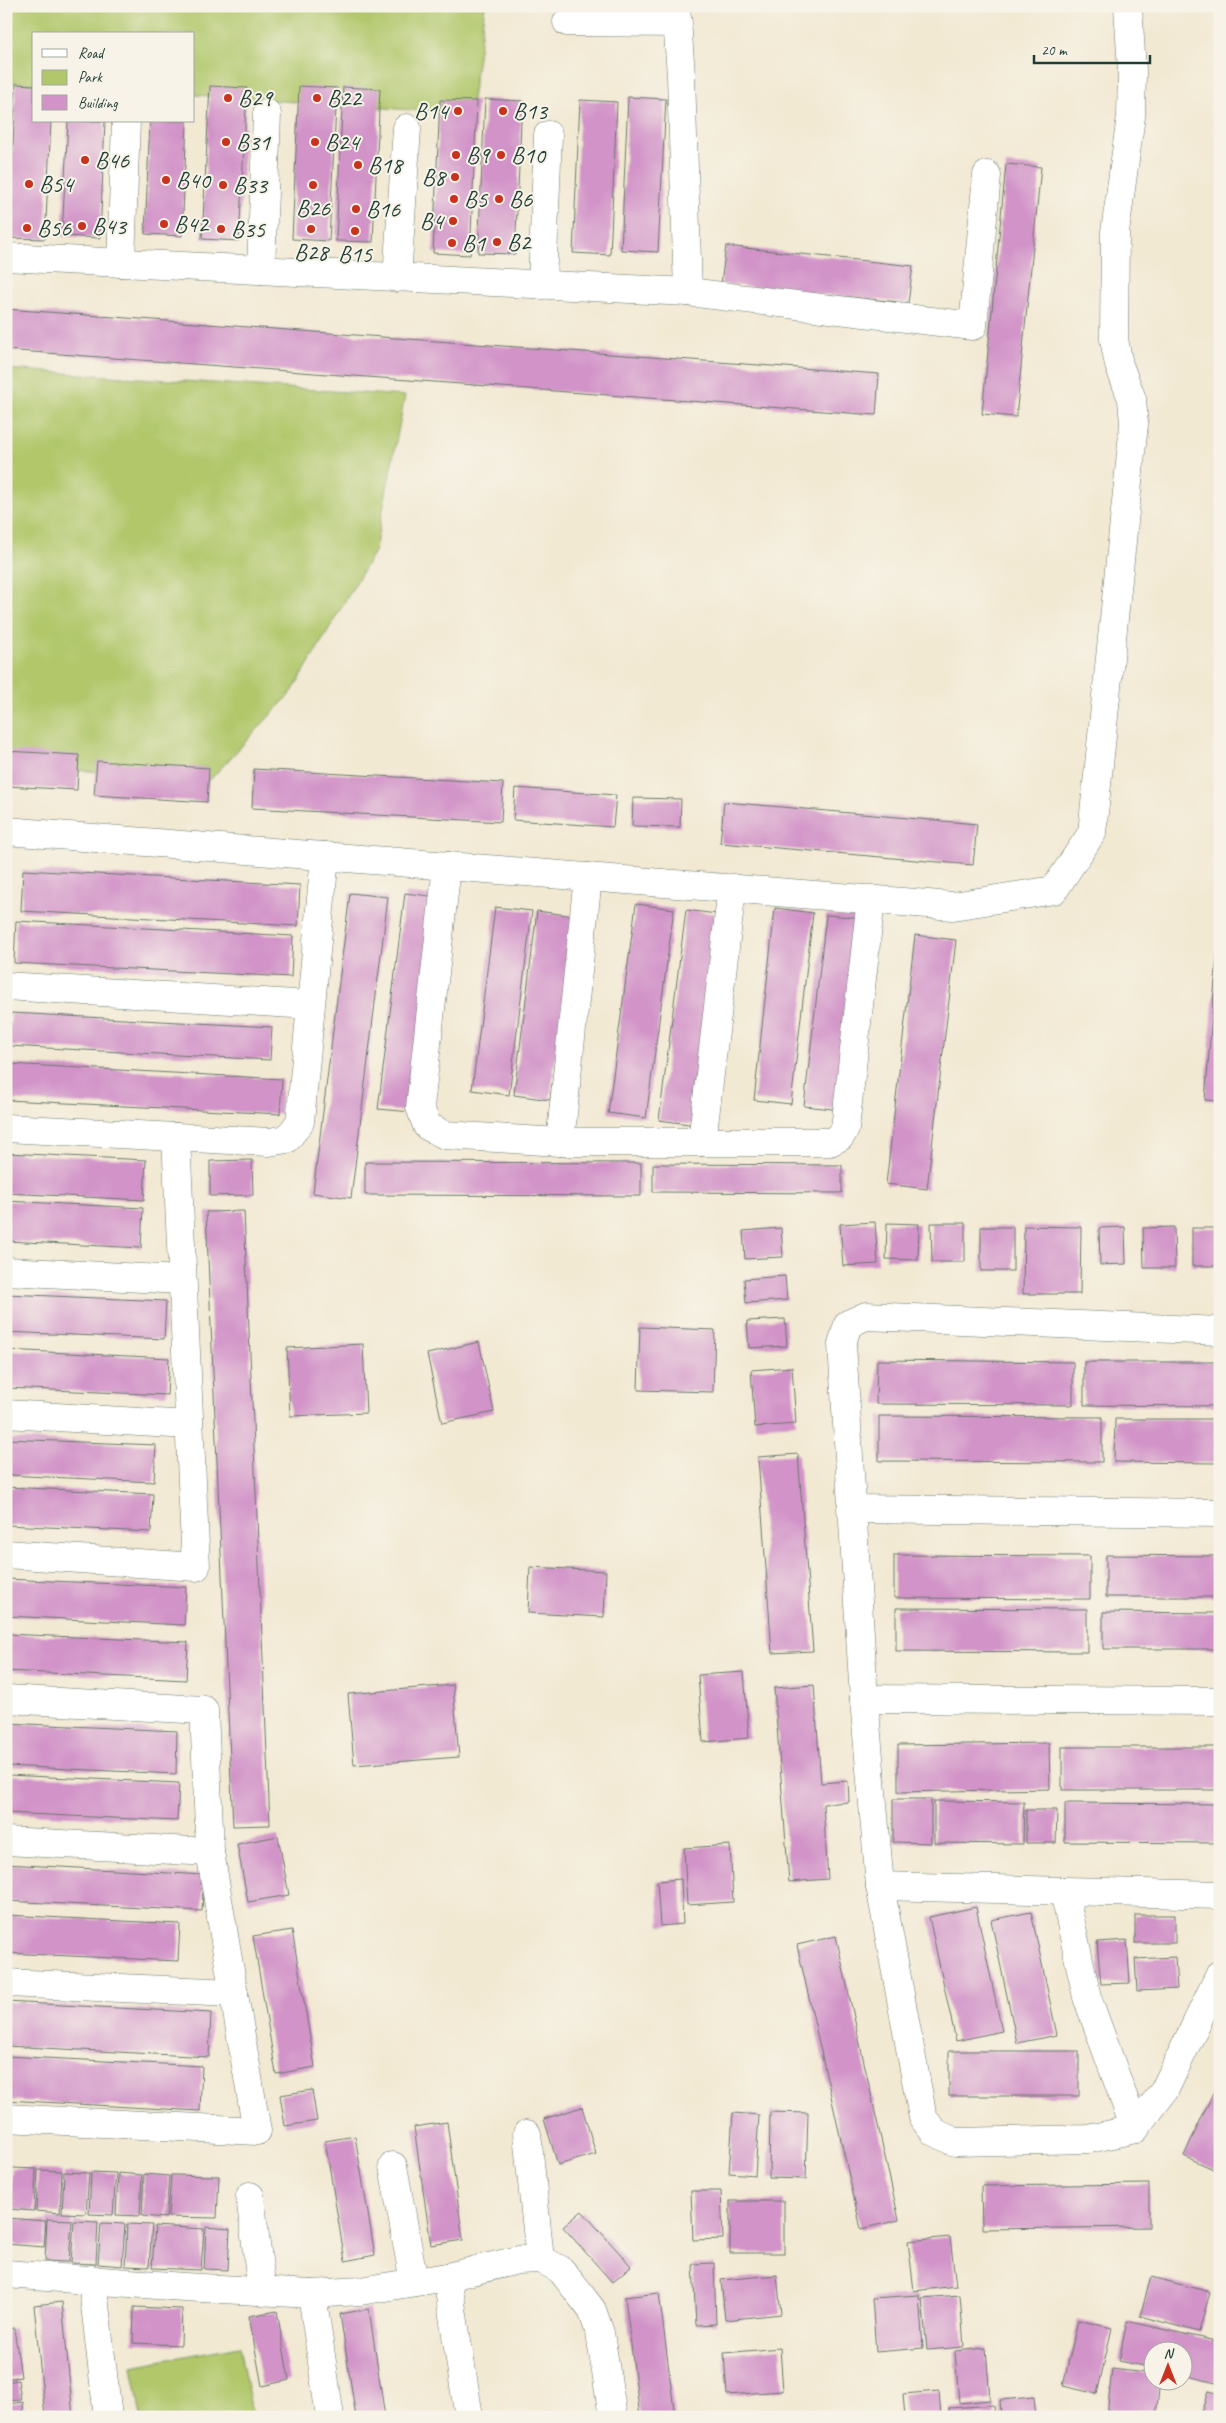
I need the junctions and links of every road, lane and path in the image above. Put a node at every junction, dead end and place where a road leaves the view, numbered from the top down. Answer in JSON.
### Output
{"nodes":[{"id":1,"x":1128,"y":6,"type":"edge"},
{"id":2,"x":677,"y":14,"type":"edge"},
{"id":3,"x":567,"y":22,"type":"dead end"},
{"id":4,"x":267,"y":114,"type":"dead end"},
{"id":5,"x":126,"y":122,"type":"edge"},
{"id":6,"x":407,"y":128,"type":"dead end"},
{"id":7,"x":548,"y":136,"type":"dead end"},
{"id":8,"x":987,"y":175,"type":"dead end"},
{"id":9,"x":6,"y":257,"type":"edge"},
{"id":10,"x":120,"y":263,"type":"junction"},
{"id":11,"x":261,"y":270,"type":"junction"},
{"id":12,"x":397,"y":278,"type":"junction"},
{"id":13,"x":542,"y":285,"type":"junction"},
{"id":14,"x":688,"y":292,"type":"junction"},
{"id":15,"x":6,"y":832,"type":"edge"},
{"id":16,"x":325,"y":856,"type":"junction"},
{"id":17,"x":447,"y":866,"type":"junction"},
{"id":18,"x":588,"y":877,"type":"junction"},
{"id":19,"x":732,"y":888,"type":"junction"},
{"id":20,"x":871,"y":899,"type":"junction"},
{"id":21,"x":6,"y":986,"type":"edge"},
{"id":22,"x":310,"y":1005,"type":"junction"},
{"id":23,"x":6,"y":1128,"type":"edge"},
{"id":24,"x":176,"y":1138,"type":"junction"},
{"id":25,"x":560,"y":1142,"type":"junction"},
{"id":26,"x":702,"y":1142,"type":"junction"},
{"id":27,"x":6,"y":1271,"type":"edge"},
{"id":28,"x":182,"y":1280,"type":"junction"},
{"id":29,"x":1220,"y":1331,"type":"edge"},
{"id":30,"x":6,"y":1414,"type":"edge"},
{"id":31,"x":189,"y":1425,"type":"junction"},
{"id":32,"x":851,"y":1509,"type":"junction"},
{"id":33,"x":1220,"y":1513,"type":"edge"},
{"id":34,"x":6,"y":1554,"type":"edge"},
{"id":35,"x":6,"y":1699,"type":"edge"},
{"id":36,"x":864,"y":1699,"type":"junction"},
{"id":37,"x":1220,"y":1701,"type":"edge"},
{"id":38,"x":6,"y":1841,"type":"edge"},
{"id":39,"x":210,"y":1852,"type":"junction"},
{"id":40,"x":880,"y":1886,"type":"junction"},
{"id":41,"x":1064,"y":1891,"type":"junction"},
{"id":42,"x":1220,"y":1895,"type":"edge"},
{"id":43,"x":1220,"y":1974,"type":"edge"},
{"id":44,"x":6,"y":1983,"type":"edge"},
{"id":45,"x":234,"y":1993,"type":"junction"},
{"id":46,"x":6,"y":2118,"type":"edge"},
{"id":47,"x":1136,"y":2129,"type":"junction"},
{"id":48,"x":526,"y":2134,"type":"dead end"},
{"id":49,"x":393,"y":2166,"type":"dead end"},
{"id":50,"x":250,"y":2196,"type":"dead end"},
{"id":51,"x":540,"y":2259,"type":"junction"},
{"id":52,"x":6,"y":2274,"type":"edge"},
{"id":53,"x":447,"y":2277,"type":"junction"},
{"id":54,"x":92,"y":2279,"type":"junction"},
{"id":55,"x":414,"y":2282,"type":"junction"},
{"id":56,"x":262,"y":2292,"type":"junction"},
{"id":57,"x":312,"y":2294,"type":"junction"},
{"id":58,"x":108,"y":2417,"type":"edge"},
{"id":59,"x":330,"y":2417,"type":"edge"},
{"id":60,"x":469,"y":2417,"type":"edge"},
{"id":61,"x":613,"y":2417,"type":"edge"}],
"edges":[{"from":1,"to":20,"type":"street"},
{"from":2,"to":3,"type":"street"},
{"from":2,"to":14,"type":"street"},
{"from":4,"to":11,"type":"street"},
{"from":5,"to":10,"type":"street"},
{"from":6,"to":12,"type":"street"},
{"from":7,"to":13,"type":"street"},
{"from":8,"to":14,"type":"street"},
{"from":9,"to":10,"type":"street"},
{"from":10,"to":11,"type":"street"},
{"from":11,"to":12,"type":"street"},
{"from":12,"to":13,"type":"street"},
{"from":13,"to":14,"type":"street"},
{"from":15,"to":16,"type":"street"},
{"from":16,"to":17,"type":"street"},
{"from":16,"to":22,"type":"street"},
{"from":17,"to":18,"type":"street"},
{"from":17,"to":25,"type":"street"},
{"from":18,"to":19,"type":"street"},
{"from":18,"to":25,"type":"street"},
{"from":19,"to":20,"type":"street"},
{"from":19,"to":26,"type":"street"},
{"from":20,"to":26,"type":"street"},
{"from":21,"to":22,"type":"street"},
{"from":22,"to":24,"type":"street"},
{"from":23,"to":24,"type":"street"},
{"from":24,"to":28,"type":"street"},
{"from":25,"to":26,"type":"street"},
{"from":27,"to":28,"type":"street"},
{"from":28,"to":31,"type":"street"},
{"from":29,"to":32,"type":"street"},
{"from":30,"to":31,"type":"street"},
{"from":31,"to":34,"type":"street"},
{"from":32,"to":33,"type":"street"},
{"from":32,"to":36,"type":"street"},
{"from":35,"to":39,"type":"street"},
{"from":36,"to":37,"type":"street"},
{"from":36,"to":40,"type":"street"},
{"from":38,"to":39,"type":"street"},
{"from":39,"to":45,"type":"street"},
{"from":40,"to":41,"type":"street"},
{"from":40,"to":47,"type":"street"},
{"from":41,"to":42,"type":"street"},
{"from":41,"to":47,"type":"street"},
{"from":43,"to":47,"type":"street"},
{"from":44,"to":45,"type":"street"},
{"from":45,"to":46,"type":"street"},
{"from":48,"to":51,"type":"street"},
{"from":49,"to":55,"type":"street"},
{"from":50,"to":56,"type":"street"},
{"from":51,"to":53,"type":"street"},
{"from":51,"to":61,"type":"street"},
{"from":52,"to":54,"type":"street"},
{"from":53,"to":55,"type":"street"},
{"from":53,"to":60,"type":"street"},
{"from":54,"to":56,"type":"street"},
{"from":54,"to":58,"type":"street"},
{"from":55,"to":57,"type":"street"},
{"from":56,"to":57,"type":"street"},
{"from":57,"to":59,"type":"street"}]}
